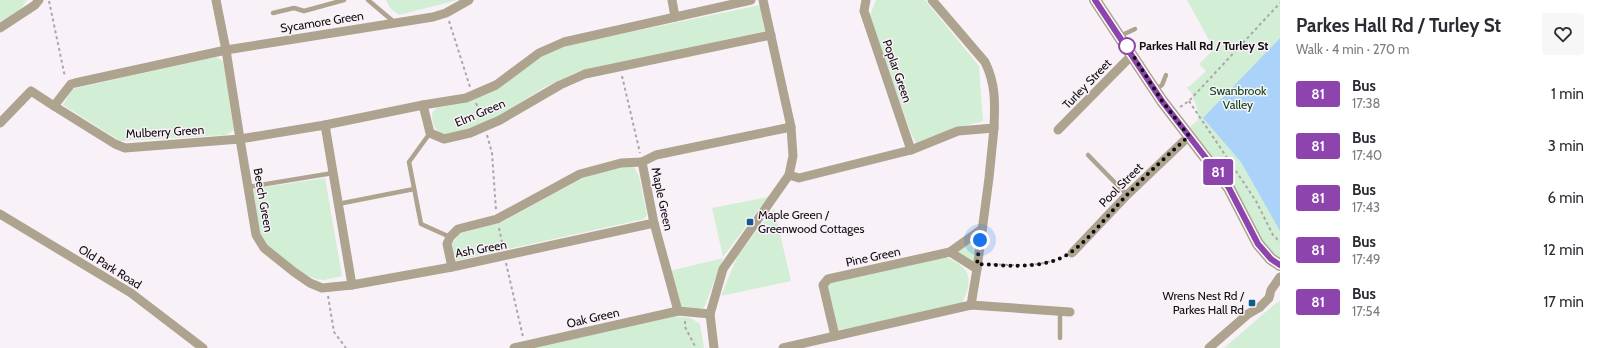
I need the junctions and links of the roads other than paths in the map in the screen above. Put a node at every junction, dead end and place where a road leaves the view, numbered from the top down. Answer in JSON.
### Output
{"nodes":[{"id":1,"x":39,"y":0,"type":"edge"},
{"id":2,"x":216,"y":0,"type":"edge"},
{"id":3,"x":344,"y":0,"type":"edge"},
{"id":4,"x":368,"y":0,"type":"edge"},
{"id":5,"x":469,"y":0,"type":"edge"},
{"id":6,"x":672,"y":0,"type":"edge"},
{"id":7,"x":750,"y":0,"type":"edge"},
{"id":8,"x":763,"y":0,"type":"edge"},
{"id":9,"x":866,"y":0,"type":"edge"},
{"id":10,"x":932,"y":0,"type":"edge"},
{"id":11,"x":1095,"y":0,"type":"edge"},
{"id":12,"x":273,"y":13,"type":"dead end"},
{"id":13,"x":675,"y":17,"type":"junction"},
{"id":14,"x":395,"y":23,"type":"junction"},
{"id":15,"x":0,"y":28,"type":"edge"},
{"id":16,"x":1135,"y":29,"type":"dead end"},
{"id":17,"x":771,"y":36,"type":"junction"},
{"id":18,"x":1120,"y":36,"type":"junction"},
{"id":19,"x":226,"y":50,"type":"junction"},
{"id":20,"x":1132,"y":54,"type":"junction"},
{"id":21,"x":1166,"y":75,"type":"dead end"},
{"id":22,"x":1155,"y":90,"type":"junction"},
{"id":23,"x":54,"y":106,"type":"junction"},
{"id":24,"x":423,"y":106,"type":"junction"},
{"id":25,"x":0,"y":123,"type":"edge"},
{"id":26,"x":325,"y":125,"type":"junction"},
{"id":27,"x":791,"y":127,"type":"junction"},
{"id":28,"x":994,"y":128,"type":"junction"},
{"id":29,"x":1058,"y":130,"type":"dead end"},
{"id":30,"x":430,"y":133,"type":"junction"},
{"id":31,"x":1189,"y":136,"type":"junction"},
{"id":32,"x":240,"y":139,"type":"junction"},
{"id":33,"x":911,"y":150,"type":"junction"},
{"id":34,"x":1088,"y":155,"type":"dead end"},
{"id":35,"x":642,"y":162,"type":"junction"},
{"id":36,"x":333,"y":173,"type":"junction"},
{"id":37,"x":789,"y":175,"type":"junction"},
{"id":38,"x":248,"y":187,"type":"junction"},
{"id":39,"x":414,"y":189,"type":"junction"},
{"id":40,"x":1127,"y":194,"type":"junction"},
{"id":41,"x":338,"y":204,"type":"junction"},
{"id":42,"x":0,"y":214,"type":"edge"},
{"id":43,"x":654,"y":223,"type":"junction"},
{"id":44,"x":982,"y":229,"type":"junction"},
{"id":45,"x":450,"y":237,"type":"junction"},
{"id":46,"x":950,"y":252,"type":"junction"},
{"id":47,"x":1072,"y":253,"type":"road end"},
{"id":48,"x":1280,"y":265,"type":"edge"},
{"id":49,"x":977,"y":266,"type":"junction"},
{"id":50,"x":452,"y":267,"type":"junction"},
{"id":51,"x":1280,"y":277,"type":"edge"},
{"id":52,"x":352,"y":285,"type":"junction"},
{"id":53,"x":971,"y":305,"type":"junction"},
{"id":54,"x":682,"y":312,"type":"junction"},
{"id":55,"x":1060,"y":312,"type":"junction"},
{"id":56,"x":1070,"y":312,"type":"dead end"},
{"id":57,"x":710,"y":314,"type":"junction"},
{"id":58,"x":835,"y":336,"type":"junction"},
{"id":59,"x":1060,"y":338,"type":"dead end"},
{"id":60,"x":203,"y":348,"type":"edge"},
{"id":61,"x":514,"y":348,"type":"edge"},
{"id":62,"x":714,"y":348,"type":"edge"},
{"id":63,"x":783,"y":348,"type":"edge"},
{"id":64,"x":1208,"y":348,"type":"edge"}],
"edges":[{"from":1,"to":15,"type":"street"},
{"from":2,"to":19,"type":"street"},
{"from":3,"to":12,"type":"lane"},
{"from":4,"to":14,"type":"lane"},
{"from":5,"to":14,"type":"street","name":"Sycamore Green"},
{"from":6,"to":13,"type":"street"},
{"from":7,"to":13,"type":"street","name":"Elm Green"},
{"from":8,"to":17,"type":"street"},
{"from":9,"to":33,"type":"street","name":"Poplar Green"},
{"from":10,"to":28,"type":"street"},
{"from":11,"to":18,"type":"street"},
{"from":13,"to":24,"type":"street","name":"Elm Green"},
{"from":14,"to":19,"type":"street","name":"Sycamore Green"},
{"from":16,"to":18,"type":"lane"},
{"from":17,"to":27,"type":"street"},
{"from":17,"to":30,"type":"street","name":"Elm Green"},
{"from":18,"to":20,"type":"street"},
{"from":19,"to":23,"type":"street"},
{"from":19,"to":32,"type":"street"},
{"from":20,"to":22,"type":"street"},
{"from":20,"to":29,"type":"street","name":"Turley Street"},
{"from":21,"to":22,"type":"lane"},
{"from":22,"to":31,"type":"street"},
{"from":23,"to":25,"type":"street","name":"Mulberry Green"},
{"from":23,"to":32,"type":"street","name":"Mulberry Green"},
{"from":24,"to":26,"type":"street"},
{"from":24,"to":30,"type":"street"},
{"from":26,"to":32,"type":"street"},
{"from":26,"to":36,"type":"street"},
{"from":27,"to":35,"type":"street","name":"Maple Green"},
{"from":27,"to":37,"type":"street"},
{"from":28,"to":33,"type":"street"},
{"from":28,"to":44,"type":"street"},
{"from":30,"to":39,"type":"lane"},
{"from":31,"to":40,"type":"street","name":"Pool Street"},
{"from":31,"to":48,"type":"street"},
{"from":32,"to":38,"type":"street","name":"Beech Green"},
{"from":33,"to":37,"type":"street"},
{"from":34,"to":40,"type":"lane"},
{"from":35,"to":43,"type":"street","name":"Maple Green"},
{"from":35,"to":45,"type":"street","name":"Ash Green"},
{"from":36,"to":38,"type":"lane"},
{"from":36,"to":41,"type":"street"},
{"from":37,"to":57,"type":"street"},
{"from":38,"to":52,"type":"street","name":"Beech Green"},
{"from":39,"to":41,"type":"lane"},
{"from":39,"to":45,"type":"lane"},
{"from":40,"to":47,"type":"street","name":"Pool Street"},
{"from":41,"to":52,"type":"street"},
{"from":42,"to":60,"type":"street","name":"Old Park Road"},
{"from":43,"to":50,"type":"street","name":"Ash Green"},
{"from":43,"to":54,"type":"street","name":"Maple Green"},
{"from":44,"to":46,"type":"street"},
{"from":44,"to":49,"type":"street"},
{"from":45,"to":50,"type":"street","name":"Ash Green"},
{"from":46,"to":49,"type":"street"},
{"from":46,"to":58,"type":"street","name":"Pine Green"},
{"from":49,"to":53,"type":"street"},
{"from":50,"to":52,"type":"street","name":"Beech Green"},
{"from":51,"to":64,"type":"street"},
{"from":53,"to":55,"type":"street"},
{"from":53,"to":58,"type":"street"},
{"from":54,"to":57,"type":"street"},
{"from":54,"to":61,"type":"street","name":"Oak Green"},
{"from":55,"to":56,"type":"street"},
{"from":55,"to":59,"type":"lane"},
{"from":57,"to":62,"type":"street"},
{"from":58,"to":63,"type":"street"}]}
